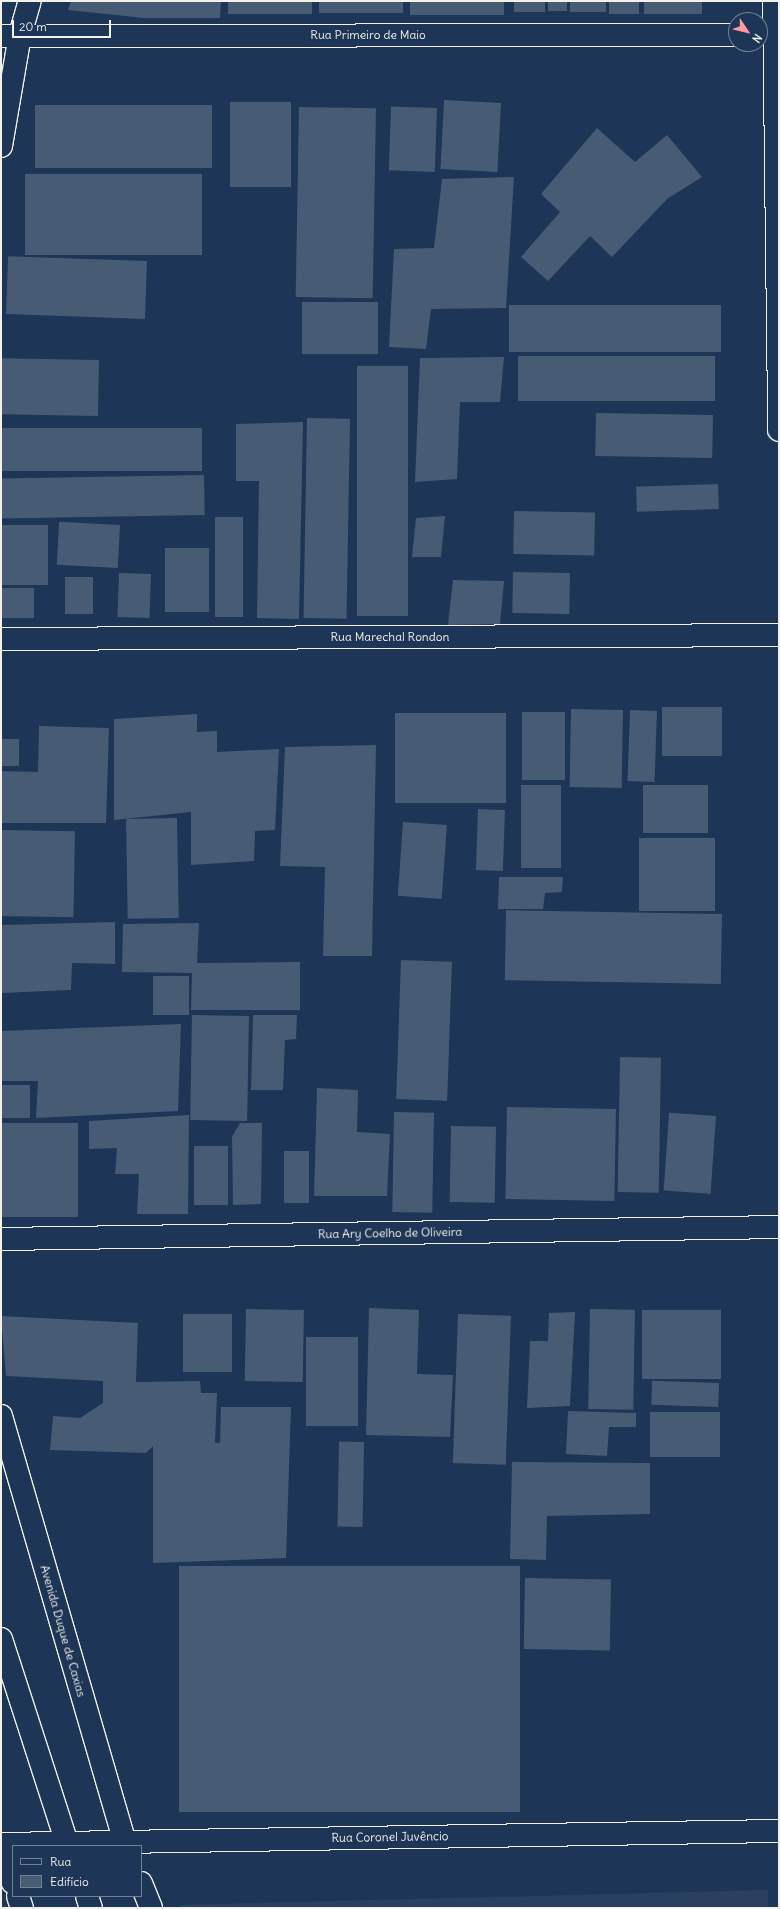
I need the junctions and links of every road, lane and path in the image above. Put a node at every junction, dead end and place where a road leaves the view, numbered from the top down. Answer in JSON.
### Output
{"nodes":[{"id":1,"x":30,"y":1,"type":"edge"},
{"id":2,"x":774,"y":1,"type":"edge"},
{"id":3,"x":728,"y":35,"type":"edge"},
{"id":4,"x":771,"y":35,"type":"edge"},
{"id":5,"x":10,"y":36,"type":"edge"},
{"id":6,"x":1,"y":146,"type":"edge"},
{"id":7,"x":779,"y":430,"type":"edge"},
{"id":8,"x":779,"y":635,"type":"edge"},
{"id":9,"x":1,"y":639,"type":"edge"},
{"id":10,"x":779,"y":1228,"type":"edge"},
{"id":11,"x":1,"y":1239,"type":"edge"},
{"id":12,"x":1,"y":1416,"type":"edge"},
{"id":13,"x":1,"y":1639,"type":"edge"},
{"id":14,"x":779,"y":1830,"type":"edge"},
{"id":15,"x":1,"y":1844,"type":"edge"},
{"id":16,"x":126,"y":1844,"type":"edge"},
{"id":17,"x":67,"y":1845,"type":"edge"},
{"id":18,"x":1,"y":1852,"type":"edge"},
{"id":19,"x":12,"y":1880,"type":"edge"},
{"id":20,"x":142,"y":1886,"type":"edge"},
{"id":21,"x":18,"y":1897,"type":"edge"},
{"id":22,"x":87,"y":1897,"type":"edge"},
{"id":23,"x":22,"y":1908,"type":"edge"},
{"id":24,"x":91,"y":1908,"type":"edge"},
{"id":25,"x":151,"y":1908,"type":"edge"}],
"edges":[{"from":1,"to":5,"type":"street"},
{"from":2,"to":4,"type":"street"},
{"from":3,"to":5,"type":"street","name":"Rua Primeiro de Maio"},
{"from":4,"to":7,"type":"street"},
{"from":5,"to":6,"type":"street"},
{"from":8,"to":9,"type":"street","name":"Rua Marechal Rondon"},
{"from":10,"to":11,"type":"street","name":"Rua Ary Coelho de Oliveira"},
{"from":12,"to":16,"type":"street","name":"Avenida Duque de Caxias"},
{"from":13,"to":17,"type":"street"},
{"from":14,"to":16,"type":"street","name":"Rua Coronel Juvêncio"},
{"from":15,"to":17,"type":"street","name":"Rua Coronel Juvêncio"},
{"from":16,"to":17,"type":"street","name":"Rua Coronel Juvêncio"},
{"from":18,"to":19,"type":"street"},
{"from":20,"to":25,"type":"street"},
{"from":21,"to":23,"type":"street"},
{"from":22,"to":24,"type":"street"}]}
